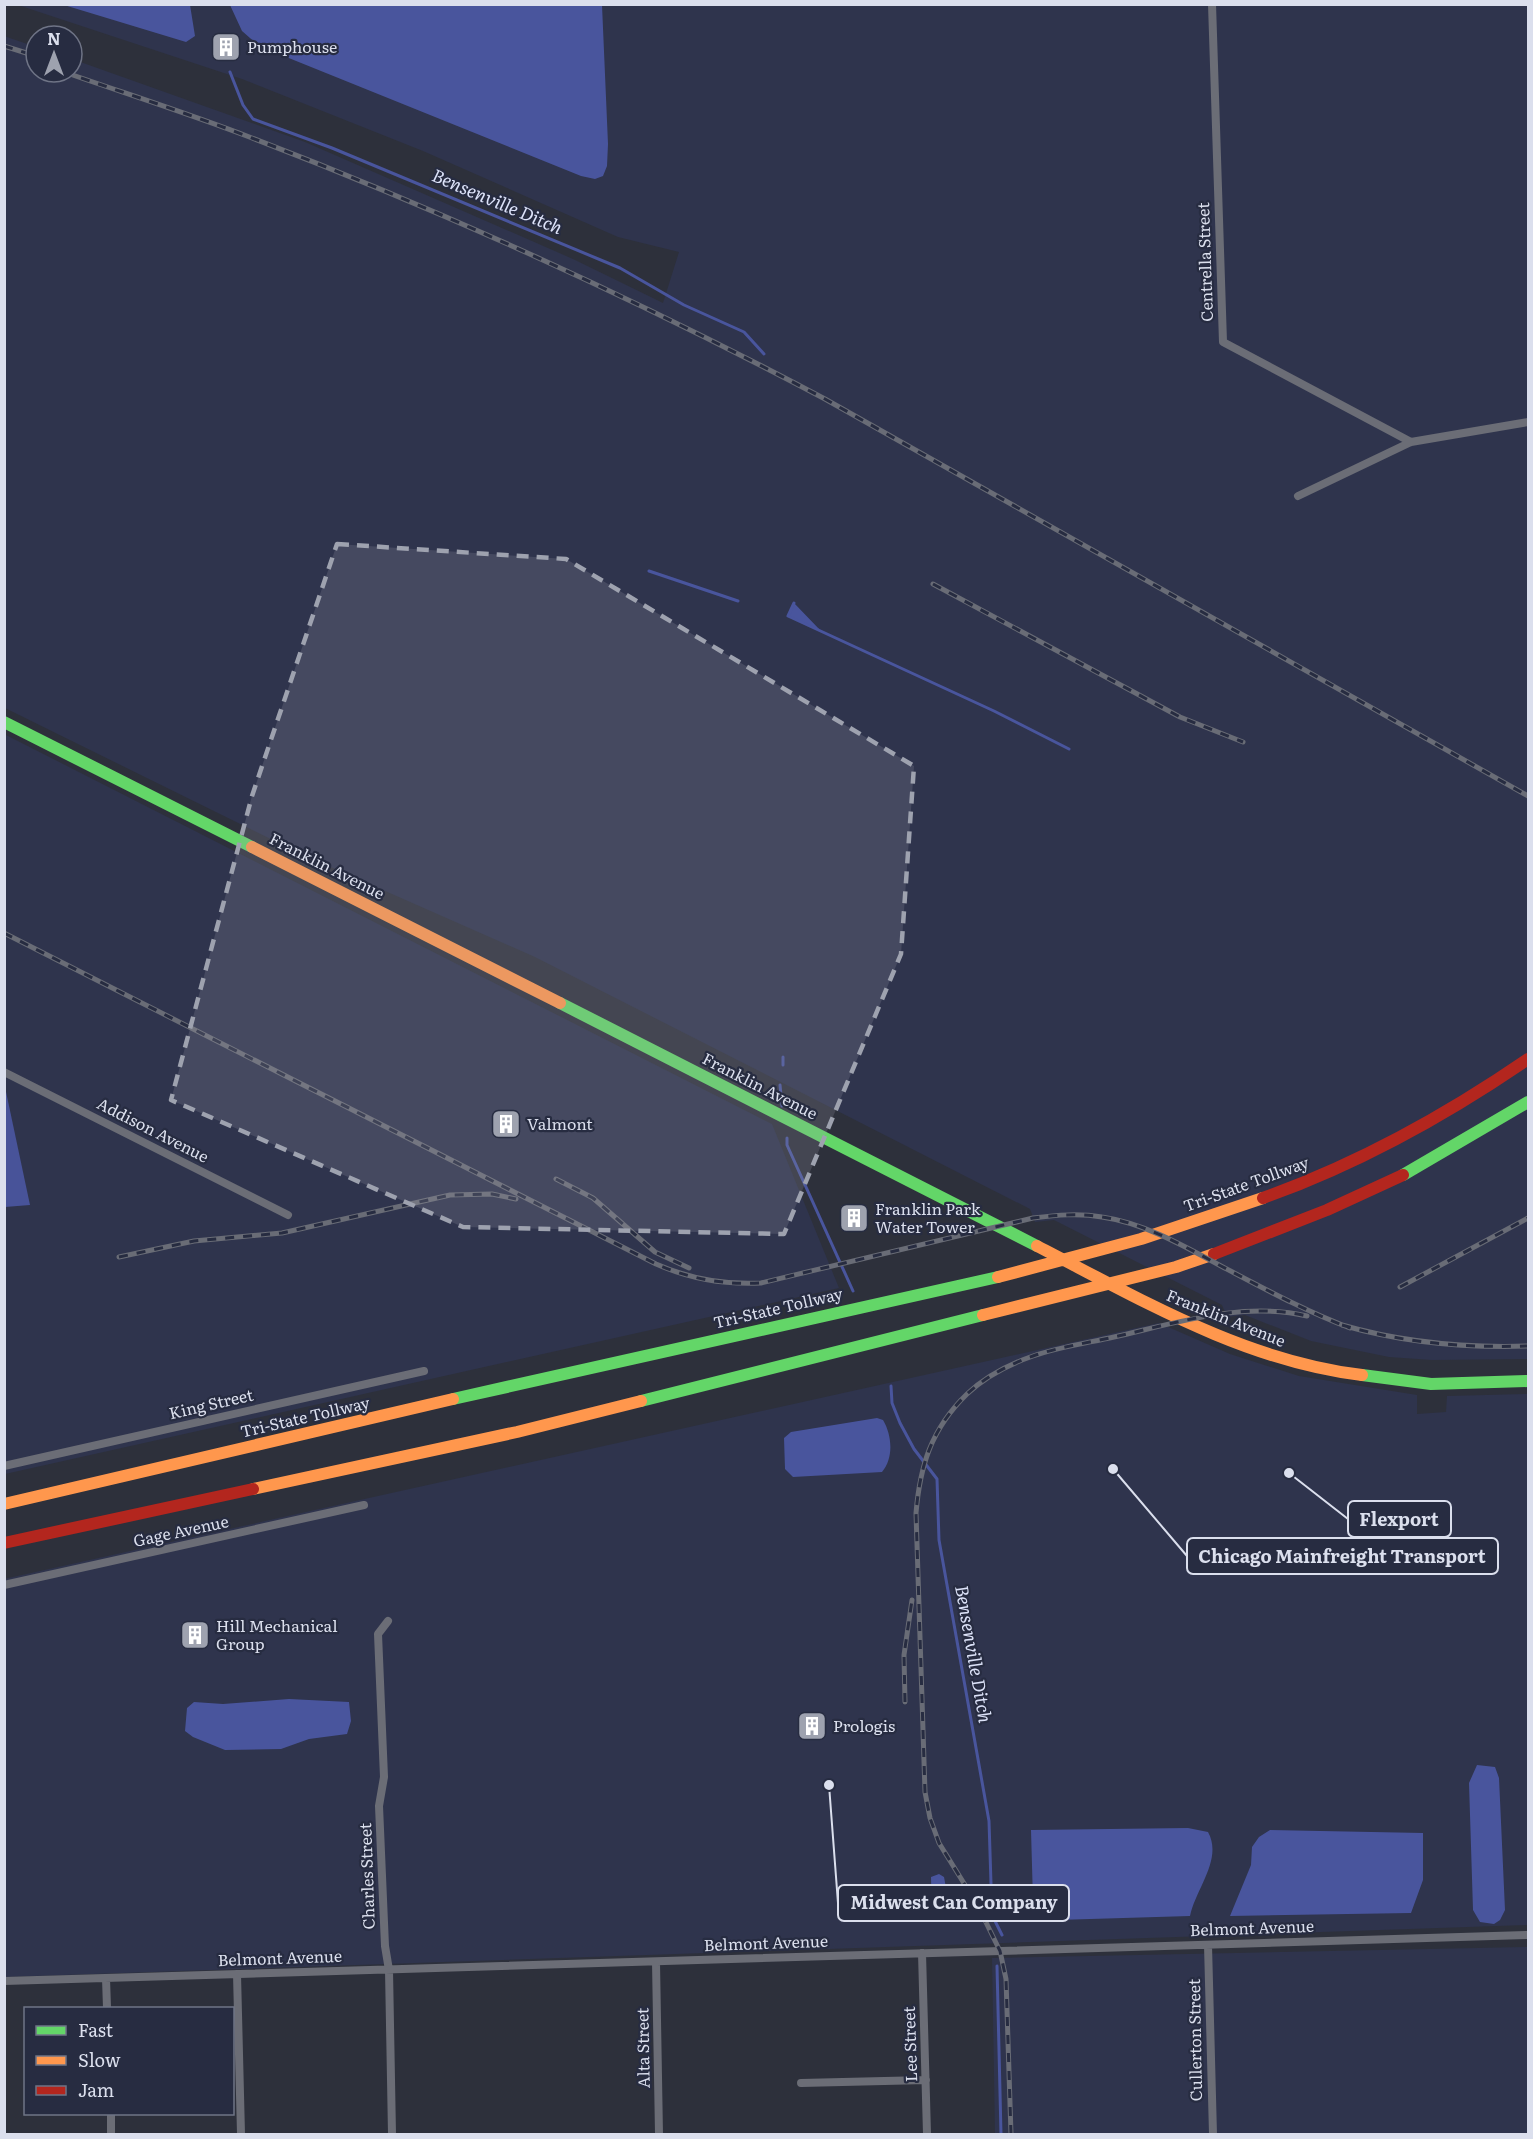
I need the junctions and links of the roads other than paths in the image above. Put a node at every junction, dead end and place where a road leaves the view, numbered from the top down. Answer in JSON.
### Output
{"nodes":[{"id":1,"x":1212,"y":4,"type":"edge"},
{"id":2,"x":1528,"y":422,"type":"edge"},
{"id":3,"x":1411,"y":442,"type":"junction"},
{"id":4,"x":1298,"y":496,"type":"dead end"},
{"id":5,"x":4,"y":722,"type":"edge"},
{"id":6,"x":1528,"y":1059,"type":"edge"},
{"id":7,"x":4,"y":1072,"type":"edge"},
{"id":8,"x":1528,"y":1102,"type":"edge"},
{"id":9,"x":288,"y":1215,"type":"dead end"},
{"id":10,"x":424,"y":1371,"type":"dead end"},
{"id":11,"x":1528,"y":1381,"type":"edge"},
{"id":12,"x":4,"y":1466,"type":"edge"},
{"id":13,"x":4,"y":1504,"type":"edge"},
{"id":14,"x":364,"y":1505,"type":"dead end"},
{"id":15,"x":4,"y":1543,"type":"edge"},
{"id":16,"x":4,"y":1584,"type":"edge"},
{"id":17,"x":388,"y":1621,"type":"dead end"},
{"id":18,"x":1528,"y":1935,"type":"edge"},
{"id":19,"x":1208,"y":1945,"type":"junction"},
{"id":20,"x":922,"y":1953,"type":"junction"},
{"id":21,"x":656,"y":1962,"type":"junction"},
{"id":22,"x":389,"y":1970,"type":"junction"},
{"id":23,"x":237,"y":1974,"type":"junction"},
{"id":24,"x":106,"y":1978,"type":"junction"},
{"id":25,"x":4,"y":1982,"type":"edge"},
{"id":26,"x":107,"y":2007,"type":"edge"},
{"id":27,"x":926,"y":2080,"type":"junction"},
{"id":28,"x":801,"y":2083,"type":"dead end"},
{"id":29,"x":111,"y":2115,"type":"edge"},
{"id":30,"x":111,"y":2134,"type":"edge"},
{"id":31,"x":241,"y":2134,"type":"edge"},
{"id":32,"x":392,"y":2134,"type":"edge"},
{"id":33,"x":659,"y":2134,"type":"edge"},
{"id":34,"x":927,"y":2134,"type":"edge"},
{"id":35,"x":1213,"y":2134,"type":"edge"}],
"edges":[{"from":1,"to":3,"type":"street","name":"Centrella Street"},
{"from":2,"to":3,"type":"street"},
{"from":3,"to":4,"type":"street"},
{"from":5,"to":11,"type":"main road","name":"Franklin Avenue"},
{"from":6,"to":13,"type":"main road","name":"Tri-State Tollway"},
{"from":7,"to":9,"type":"street","name":"Addison Avenue"},
{"from":8,"to":15,"type":"main road"},
{"from":10,"to":12,"type":"street","name":"King Street"},
{"from":14,"to":16,"type":"street","name":"Gage Avenue"},
{"from":17,"to":22,"type":"street","name":"Charles Street"},
{"from":18,"to":19,"type":"street","name":"Belmont Avenue"},
{"from":19,"to":20,"type":"street","name":"Belmont Avenue"},
{"from":19,"to":35,"type":"street","name":"Cullerton Street"},
{"from":20,"to":21,"type":"street","name":"Belmont Avenue"},
{"from":20,"to":27,"type":"street","name":"Lee Street"},
{"from":21,"to":22,"type":"street","name":"Belmont Avenue"},
{"from":21,"to":33,"type":"street","name":"Alta Street"},
{"from":22,"to":23,"type":"street","name":"Belmont Avenue"},
{"from":22,"to":32,"type":"street","name":"Charles Street"},
{"from":23,"to":24,"type":"street","name":"Belmont Avenue"},
{"from":23,"to":31,"type":"street"},
{"from":24,"to":25,"type":"street","name":"Belmont Avenue"},
{"from":24,"to":26,"type":"street"},
{"from":27,"to":28,"type":"street"},
{"from":27,"to":34,"type":"street","name":"Lee Street"},
{"from":29,"to":30,"type":"street"}]}
